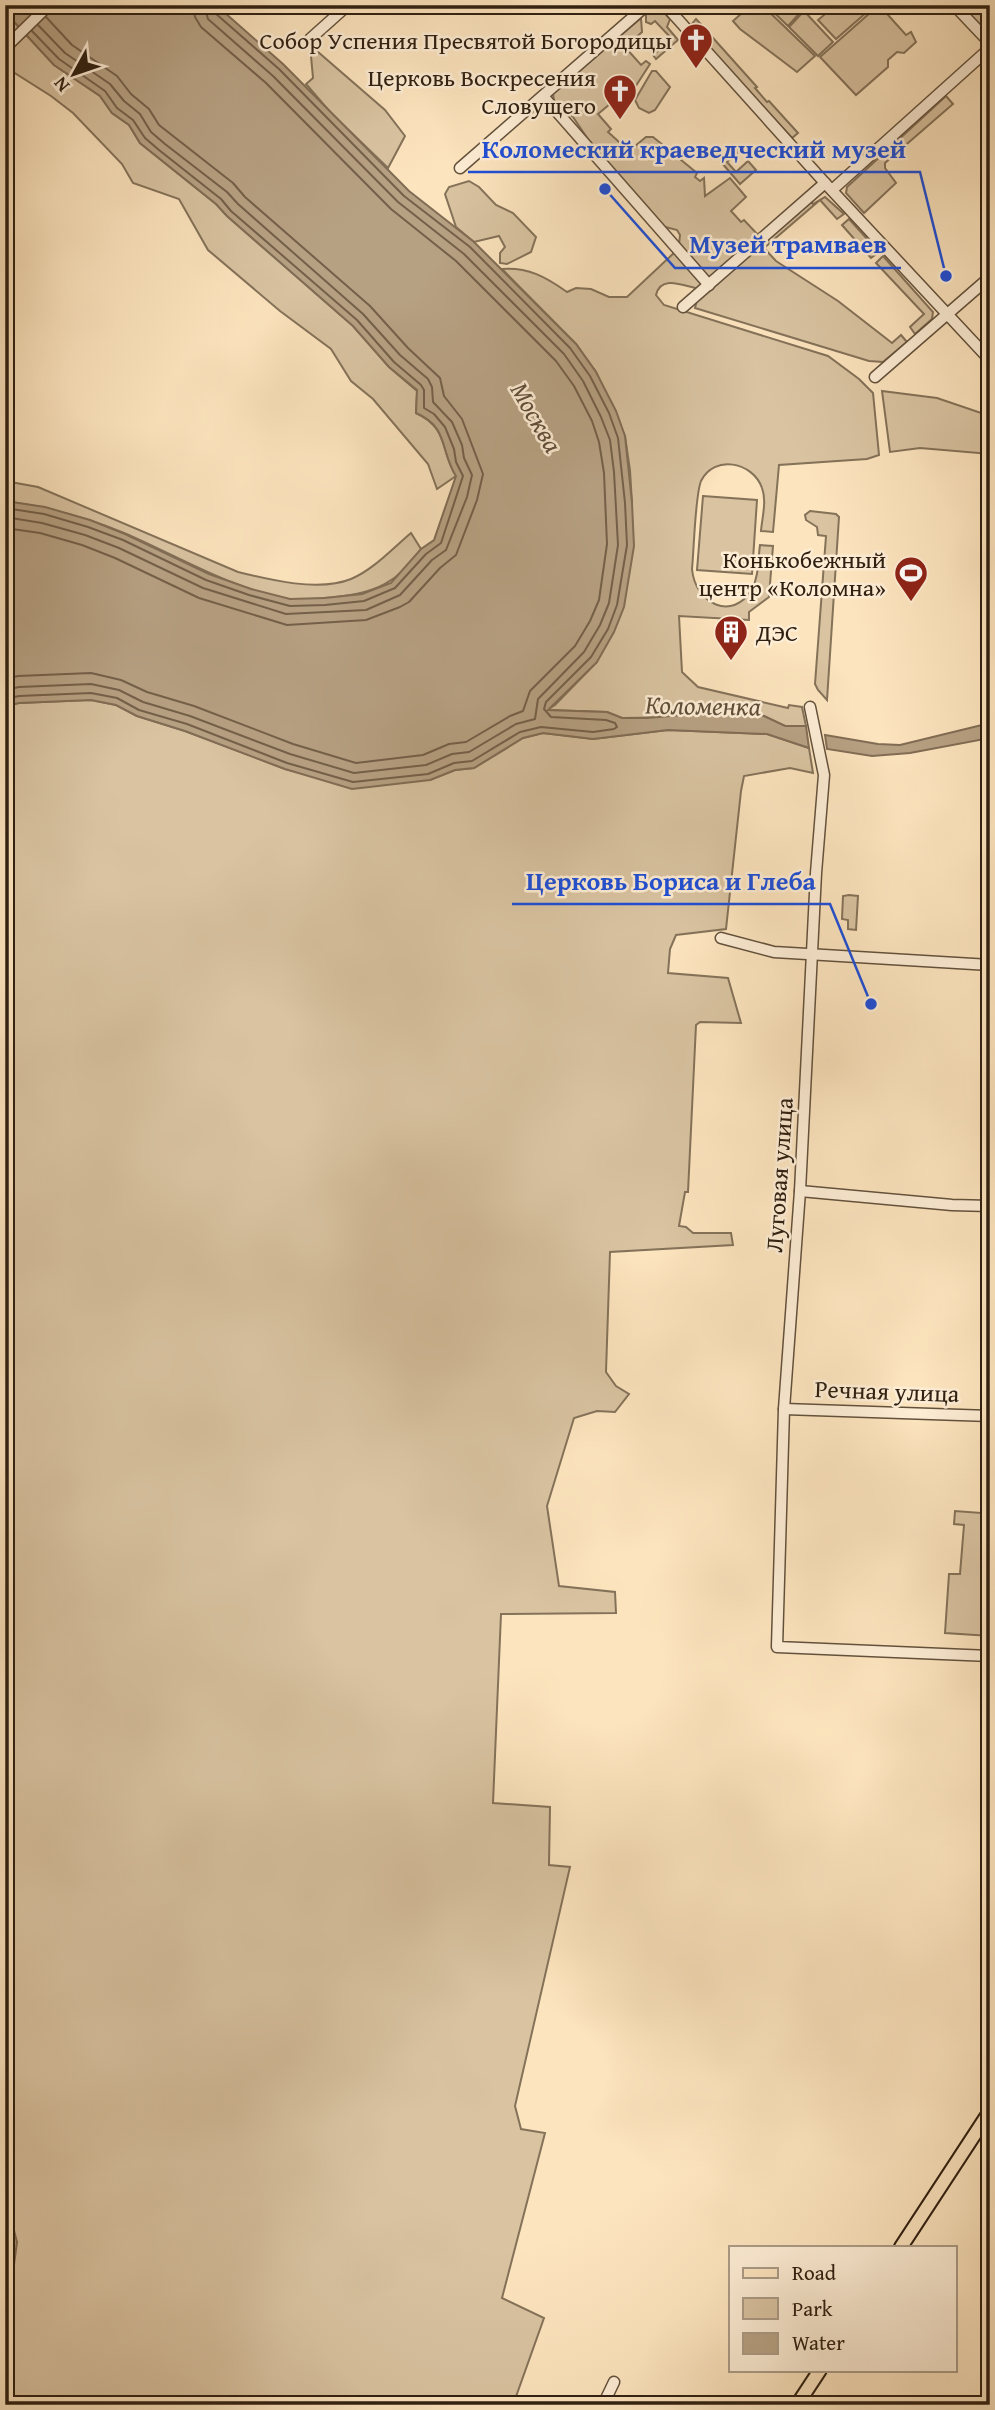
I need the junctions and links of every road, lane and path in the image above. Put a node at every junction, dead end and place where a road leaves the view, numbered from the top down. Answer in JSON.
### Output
{"nodes":[{"id":1,"x":49,"y":5,"type":"edge"},
{"id":2,"x":348,"y":5,"type":"edge"},
{"id":3,"x":647,"y":5,"type":"edge"},
{"id":4,"x":666,"y":5,"type":"edge"},
{"id":5,"x":954,"y":5,"type":"edge"},
{"id":6,"x":310,"y":39,"type":"dead end"},
{"id":7,"x":990,"y":43,"type":"edge"},
{"id":8,"x":5,"y":48,"type":"edge"},
{"id":9,"x":990,"y":48,"type":"edge"},
{"id":10,"x":981,"y":57,"type":"junction"},
{"id":11,"x":990,"y":69,"type":"edge"},
{"id":12,"x":543,"y":96,"type":"junction"},
{"id":13,"x":460,"y":168,"type":"dead end"},
{"id":14,"x":829,"y":187,"type":"junction"},
{"id":15,"x":990,"y":277,"type":"edge"},
{"id":16,"x":709,"y":285,"type":"junction"},
{"id":17,"x":683,"y":307,"type":"dead end"},
{"id":18,"x":947,"y":314,"type":"junction"},
{"id":19,"x":990,"y":360,"type":"edge"},
{"id":20,"x":876,"y":377,"type":"dead end"},
{"id":21,"x":810,"y":707,"type":"dead end"},
{"id":22,"x":721,"y":939,"type":"dead end"},
{"id":23,"x":812,"y":956,"type":"junction"},
{"id":24,"x":990,"y":965,"type":"edge"},
{"id":25,"x":800,"y":1191,"type":"junction"},
{"id":26,"x":990,"y":1206,"type":"edge"},
{"id":27,"x":783,"y":1409,"type":"junction"},
{"id":28,"x":990,"y":1416,"type":"edge"},
{"id":29,"x":990,"y":1656,"type":"edge"},
{"id":30,"x":990,"y":2111,"type":"edge"},
{"id":31,"x":902,"y":2246,"type":"edge"},
{"id":32,"x":819,"y":2372,"type":"edge"},
{"id":33,"x":614,"y":2382,"type":"dead end"},
{"id":34,"x":603,"y":2405,"type":"edge"},
{"id":35,"x":797,"y":2405,"type":"edge"}],
"edges":[{"from":1,"to":8,"type":"street"},
{"from":2,"to":6,"type":"street"},
{"from":3,"to":12,"type":"street"},
{"from":4,"to":14,"type":"street"},
{"from":5,"to":7,"type":"street"},
{"from":9,"to":10,"type":"street"},
{"from":10,"to":11,"type":"street"},
{"from":10,"to":14,"type":"street"},
{"from":12,"to":13,"type":"street"},
{"from":12,"to":16,"type":"street"},
{"from":14,"to":16,"type":"street"},
{"from":14,"to":18,"type":"street"},
{"from":15,"to":18,"type":"street"},
{"from":16,"to":17,"type":"street"},
{"from":18,"to":19,"type":"street"},
{"from":18,"to":20,"type":"street"},
{"from":21,"to":23,"type":"street","name":"Луговая улица"},
{"from":22,"to":23,"type":"street"},
{"from":23,"to":24,"type":"street"},
{"from":23,"to":25,"type":"street","name":"Луговая улица"},
{"from":25,"to":26,"type":"street"},
{"from":25,"to":27,"type":"street","name":"Луговая улица"},
{"from":27,"to":28,"type":"street","name":"Речная улица"},
{"from":27,"to":29,"type":"street","name":"Луговая улица"},
{"from":30,"to":31,"type":"main road"},
{"from":32,"to":35,"type":"main road"},
{"from":33,"to":34,"type":"street"}]}
